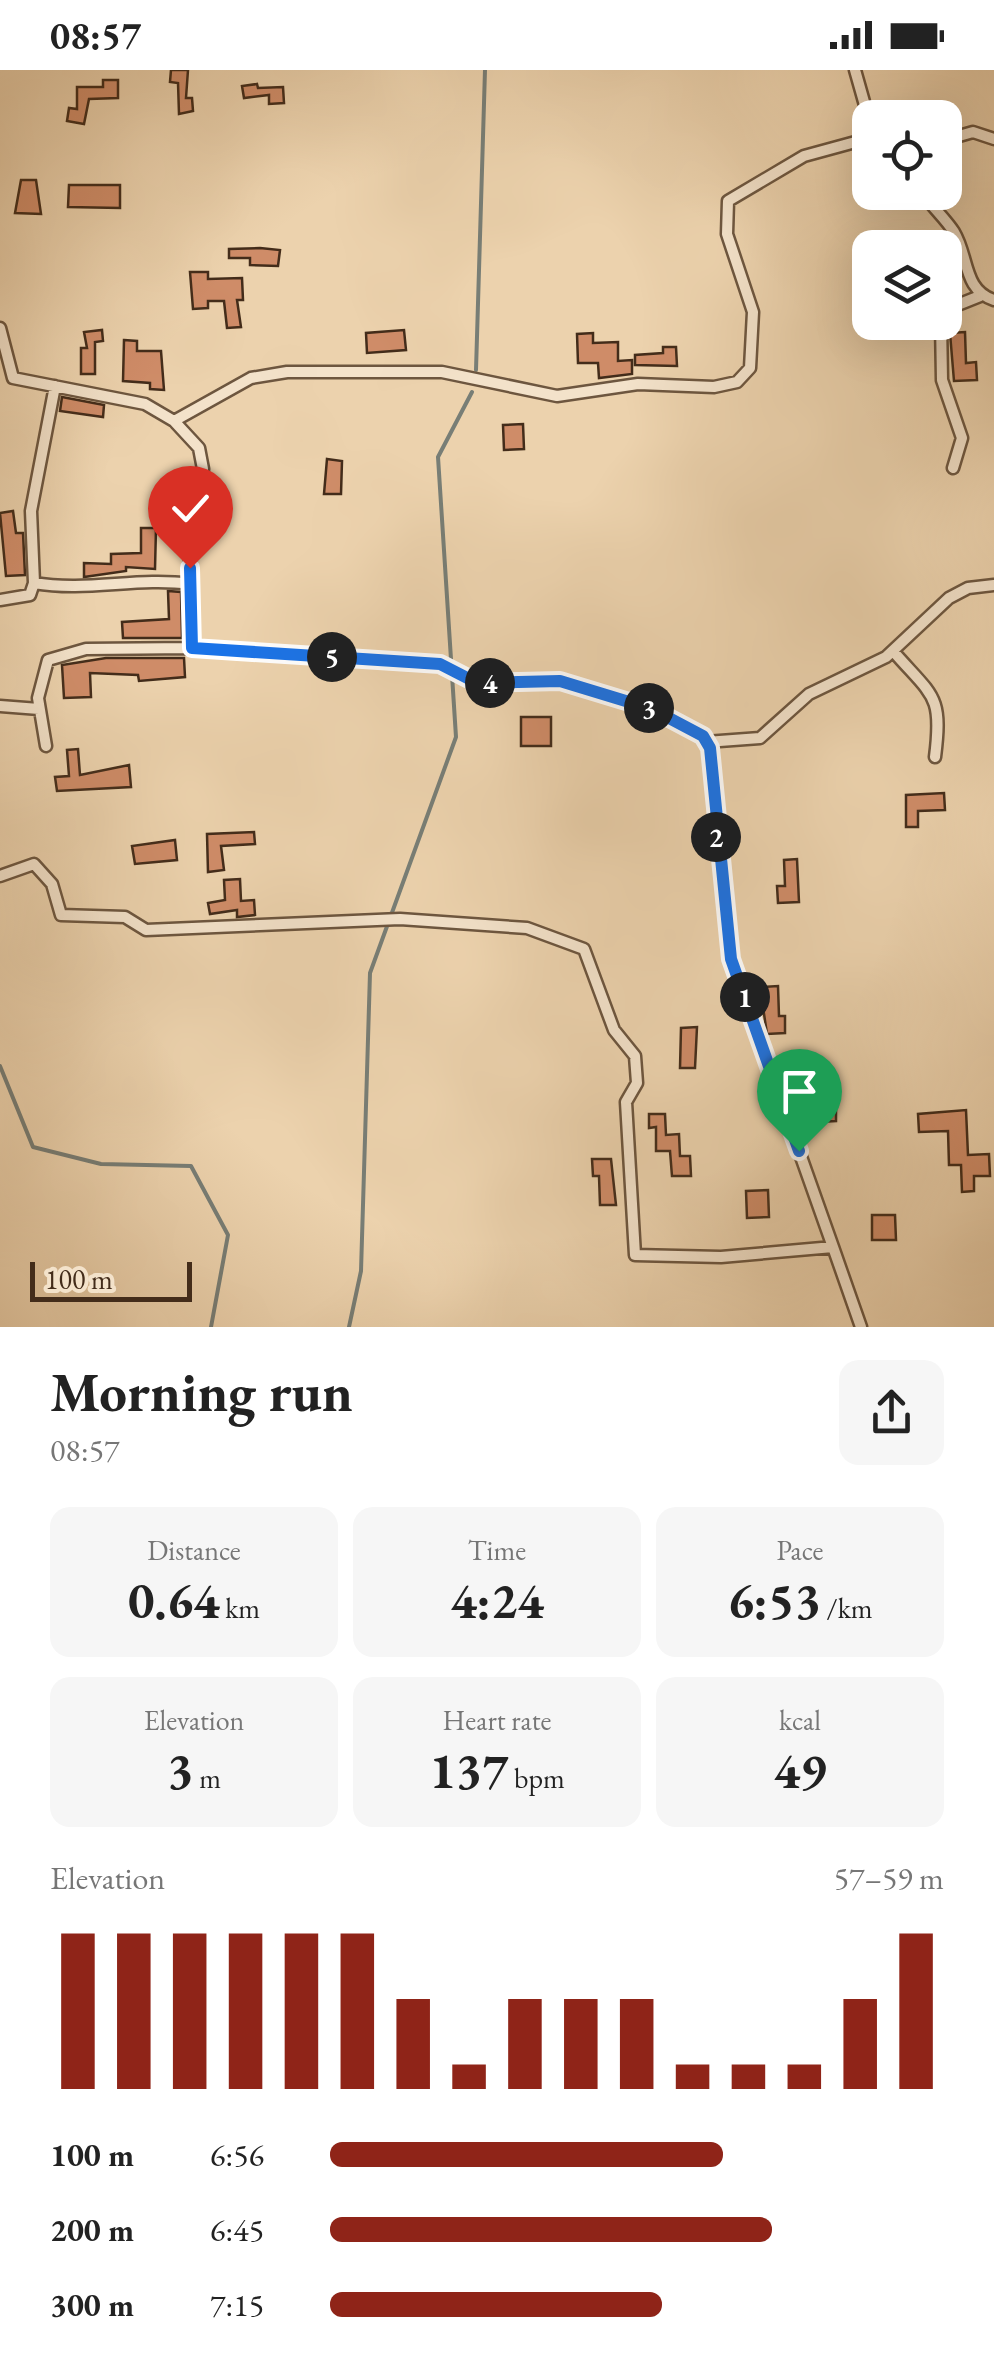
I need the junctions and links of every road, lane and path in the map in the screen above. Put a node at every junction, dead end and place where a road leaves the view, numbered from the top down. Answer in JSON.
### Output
{"nodes":[{"id":1,"x":855,"y":70,"type":"edge"},
{"id":2,"x":863,"y":100,"type":"edge"},
{"id":3,"x":962,"y":135,"type":"edge"},
{"id":4,"x":994,"y":139,"type":"edge"},
{"id":5,"x":852,"y":143,"type":"edge"},
{"id":6,"x":936,"y":210,"type":"edge"},
{"id":7,"x":980,"y":296,"type":"junction"},
{"id":8,"x":994,"y":300,"type":"edge"},
{"id":9,"x":962,"y":303,"type":"edge"},
{"id":10,"x":0,"y":328,"type":"edge"},
{"id":11,"x":941,"y":340,"type":"edge"},
{"id":12,"x":55,"y":386,"type":"junction"},
{"id":13,"x":174,"y":421,"type":"junction"},
{"id":14,"x":953,"y":468,"type":"dead end"},
{"id":15,"x":34,"y":583,"type":"junction"},
{"id":16,"x":190,"y":584,"type":"junction"},
{"id":17,"x":994,"y":584,"type":"edge"},
{"id":18,"x":0,"y":600,"type":"edge"},
{"id":19,"x":192,"y":648,"type":"junction"},
{"id":20,"x":893,"y":651,"type":"junction"},
{"id":21,"x":0,"y":706,"type":"edge"},
{"id":22,"x":39,"y":709,"type":"junction"},
{"id":23,"x":706,"y":742,"type":"junction"},
{"id":24,"x":46,"y":746,"type":"dead end"},
{"id":25,"x":935,"y":757,"type":"dead end"},
{"id":26,"x":0,"y":876,"type":"edge"},
{"id":27,"x":834,"y":1247,"type":"junction"},
{"id":28,"x":860,"y":1327,"type":"edge"}],
"edges":[{"from":1,"to":2,"type":"street"},
{"from":3,"to":4,"type":"street"},
{"from":5,"to":13,"type":"street"},
{"from":6,"to":7,"type":"street"},
{"from":7,"to":8,"type":"street"},
{"from":7,"to":9,"type":"street"},
{"from":10,"to":12,"type":"street"},
{"from":11,"to":14,"type":"street"},
{"from":12,"to":13,"type":"street"},
{"from":12,"to":15,"type":"street"},
{"from":13,"to":16,"type":"street"},
{"from":15,"to":16,"type":"street"},
{"from":15,"to":18,"type":"street"},
{"from":16,"to":19,"type":"street"},
{"from":17,"to":20,"type":"street"},
{"from":19,"to":22,"type":"street"},
{"from":19,"to":23,"type":"street"},
{"from":20,"to":23,"type":"street"},
{"from":20,"to":25,"type":"street"},
{"from":21,"to":22,"type":"street"},
{"from":22,"to":24,"type":"street"},
{"from":23,"to":27,"type":"street"},
{"from":26,"to":27,"type":"street"},
{"from":27,"to":28,"type":"street"}]}
